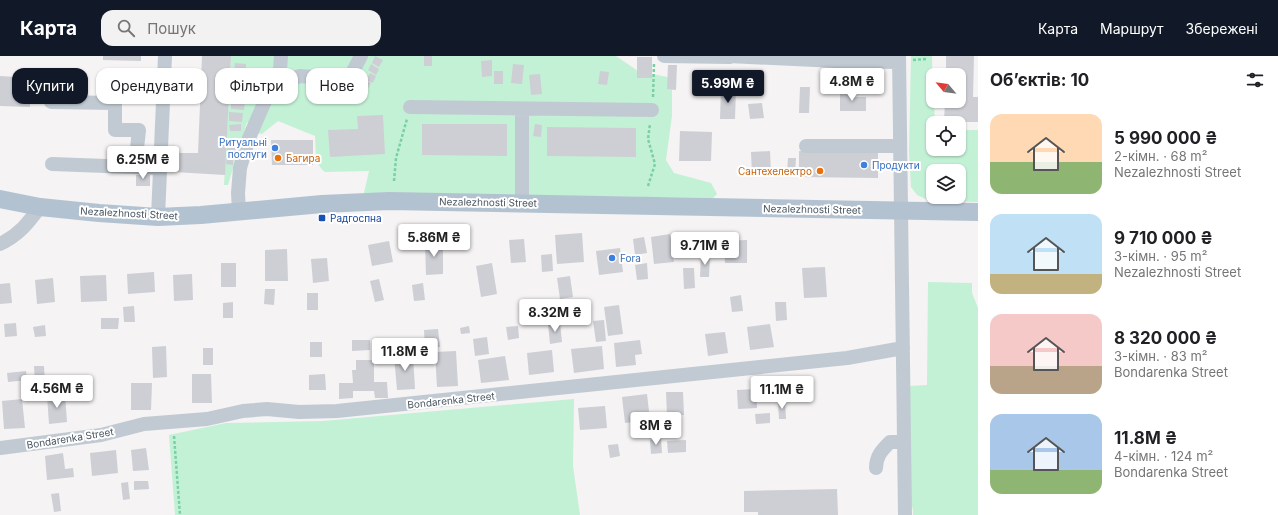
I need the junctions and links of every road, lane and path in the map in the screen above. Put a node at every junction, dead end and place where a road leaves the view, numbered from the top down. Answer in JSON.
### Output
{"nodes":[{"id":1,"x":165,"y":56,"type":"edge"},
{"id":2,"x":281,"y":56,"type":"edge"},
{"id":3,"x":361,"y":56,"type":"edge"},
{"id":4,"x":729,"y":56,"type":"edge"},
{"id":5,"x":899,"y":59,"type":"edge"},
{"id":6,"x":659,"y":60,"type":"edge"},
{"id":7,"x":280,"y":68,"type":"edge"},
{"id":8,"x":298,"y":77,"type":"edge"},
{"id":9,"x":88,"y":103,"type":"edge"},
{"id":10,"x":264,"y":104,"type":"edge"},
{"id":11,"x":410,"y":107,"type":"joint"},
{"id":12,"x":522,"y":109,"type":"junction"},
{"id":13,"x":652,"y":110,"type":"junction"},
{"id":14,"x":806,"y":146,"type":"dead end"},
{"id":15,"x":900,"y":146,"type":"junction"},
{"id":16,"x":52,"y":164,"type":"dead end"},
{"id":17,"x":135,"y":167,"type":"junction"},
{"id":18,"x":160,"y":168,"type":"junction"},
{"id":19,"x":394,"y":181,"type":"dead end"},
{"id":20,"x":648,"y":186,"type":"dead end"},
{"id":21,"x":0,"y":199,"type":"edge"},
{"id":22,"x":522,"y":203,"type":"junction"},
{"id":23,"x":40,"y":207,"type":"junction"},
{"id":24,"x":900,"y":211,"type":"junction"},
{"id":25,"x":239,"y":212,"type":"junction"},
{"id":26,"x":978,"y":212,"type":"edge"},
{"id":27,"x":158,"y":217,"type":"junction"},
{"id":28,"x":0,"y":244,"type":"edge"},
{"id":29,"x":903,"y":348,"type":"junction"},
{"id":30,"x":173,"y":422,"type":"junction"},
{"id":31,"x":903,"y":442,"type":"junction"},
{"id":32,"x":0,"y":448,"type":"edge"},
{"id":33,"x":876,"y":468,"type":"dead end"},
{"id":34,"x":180,"y":515,"type":"edge"},
{"id":35,"x":905,"y":515,"type":"edge"}],
"edges":[{"from":1,"to":18,"type":"street"},
{"from":2,"to":7,"type":"street"},
{"from":3,"to":8,"type":"street"},
{"from":4,"to":5,"type":"street"},
{"from":4,"to":6,"type":"street"},
{"from":5,"to":15,"type":"street"},
{"from":6,"to":13,"type":"path"},
{"from":9,"to":17,"type":"street"},
{"from":10,"to":25,"type":"street"},
{"from":11,"to":12,"type":"street"},
{"from":11,"to":19,"type":"path"},
{"from":12,"to":13,"type":"street"},
{"from":12,"to":22,"type":"street"},
{"from":13,"to":20,"type":"path"},
{"from":14,"to":15,"type":"street"},
{"from":15,"to":24,"type":"street"},
{"from":16,"to":17,"type":"street"},
{"from":17,"to":18,"type":"street"},
{"from":18,"to":27,"type":"street"},
{"from":21,"to":23,"type":"main road","name":"Nezalezhnosti Street"},
{"from":22,"to":24,"type":"main road","name":"Nezalezhnosti Street"},
{"from":22,"to":25,"type":"main road","name":"Nezalezhnosti Street"},
{"from":23,"to":27,"type":"main road","name":"Nezalezhnosti Street"},
{"from":23,"to":28,"type":"street"},
{"from":24,"to":26,"type":"main road","name":"Nezalezhnosti Street"},
{"from":24,"to":29,"type":"street"},
{"from":25,"to":27,"type":"main road","name":"Nezalezhnosti Street"},
{"from":29,"to":30,"type":"street","name":"Bondarenka Street"},
{"from":29,"to":31,"type":"street"},
{"from":30,"to":32,"type":"street","name":"Bondarenka Street"},
{"from":30,"to":34,"type":"path"},
{"from":31,"to":33,"type":"street"},
{"from":31,"to":35,"type":"street"}]}
